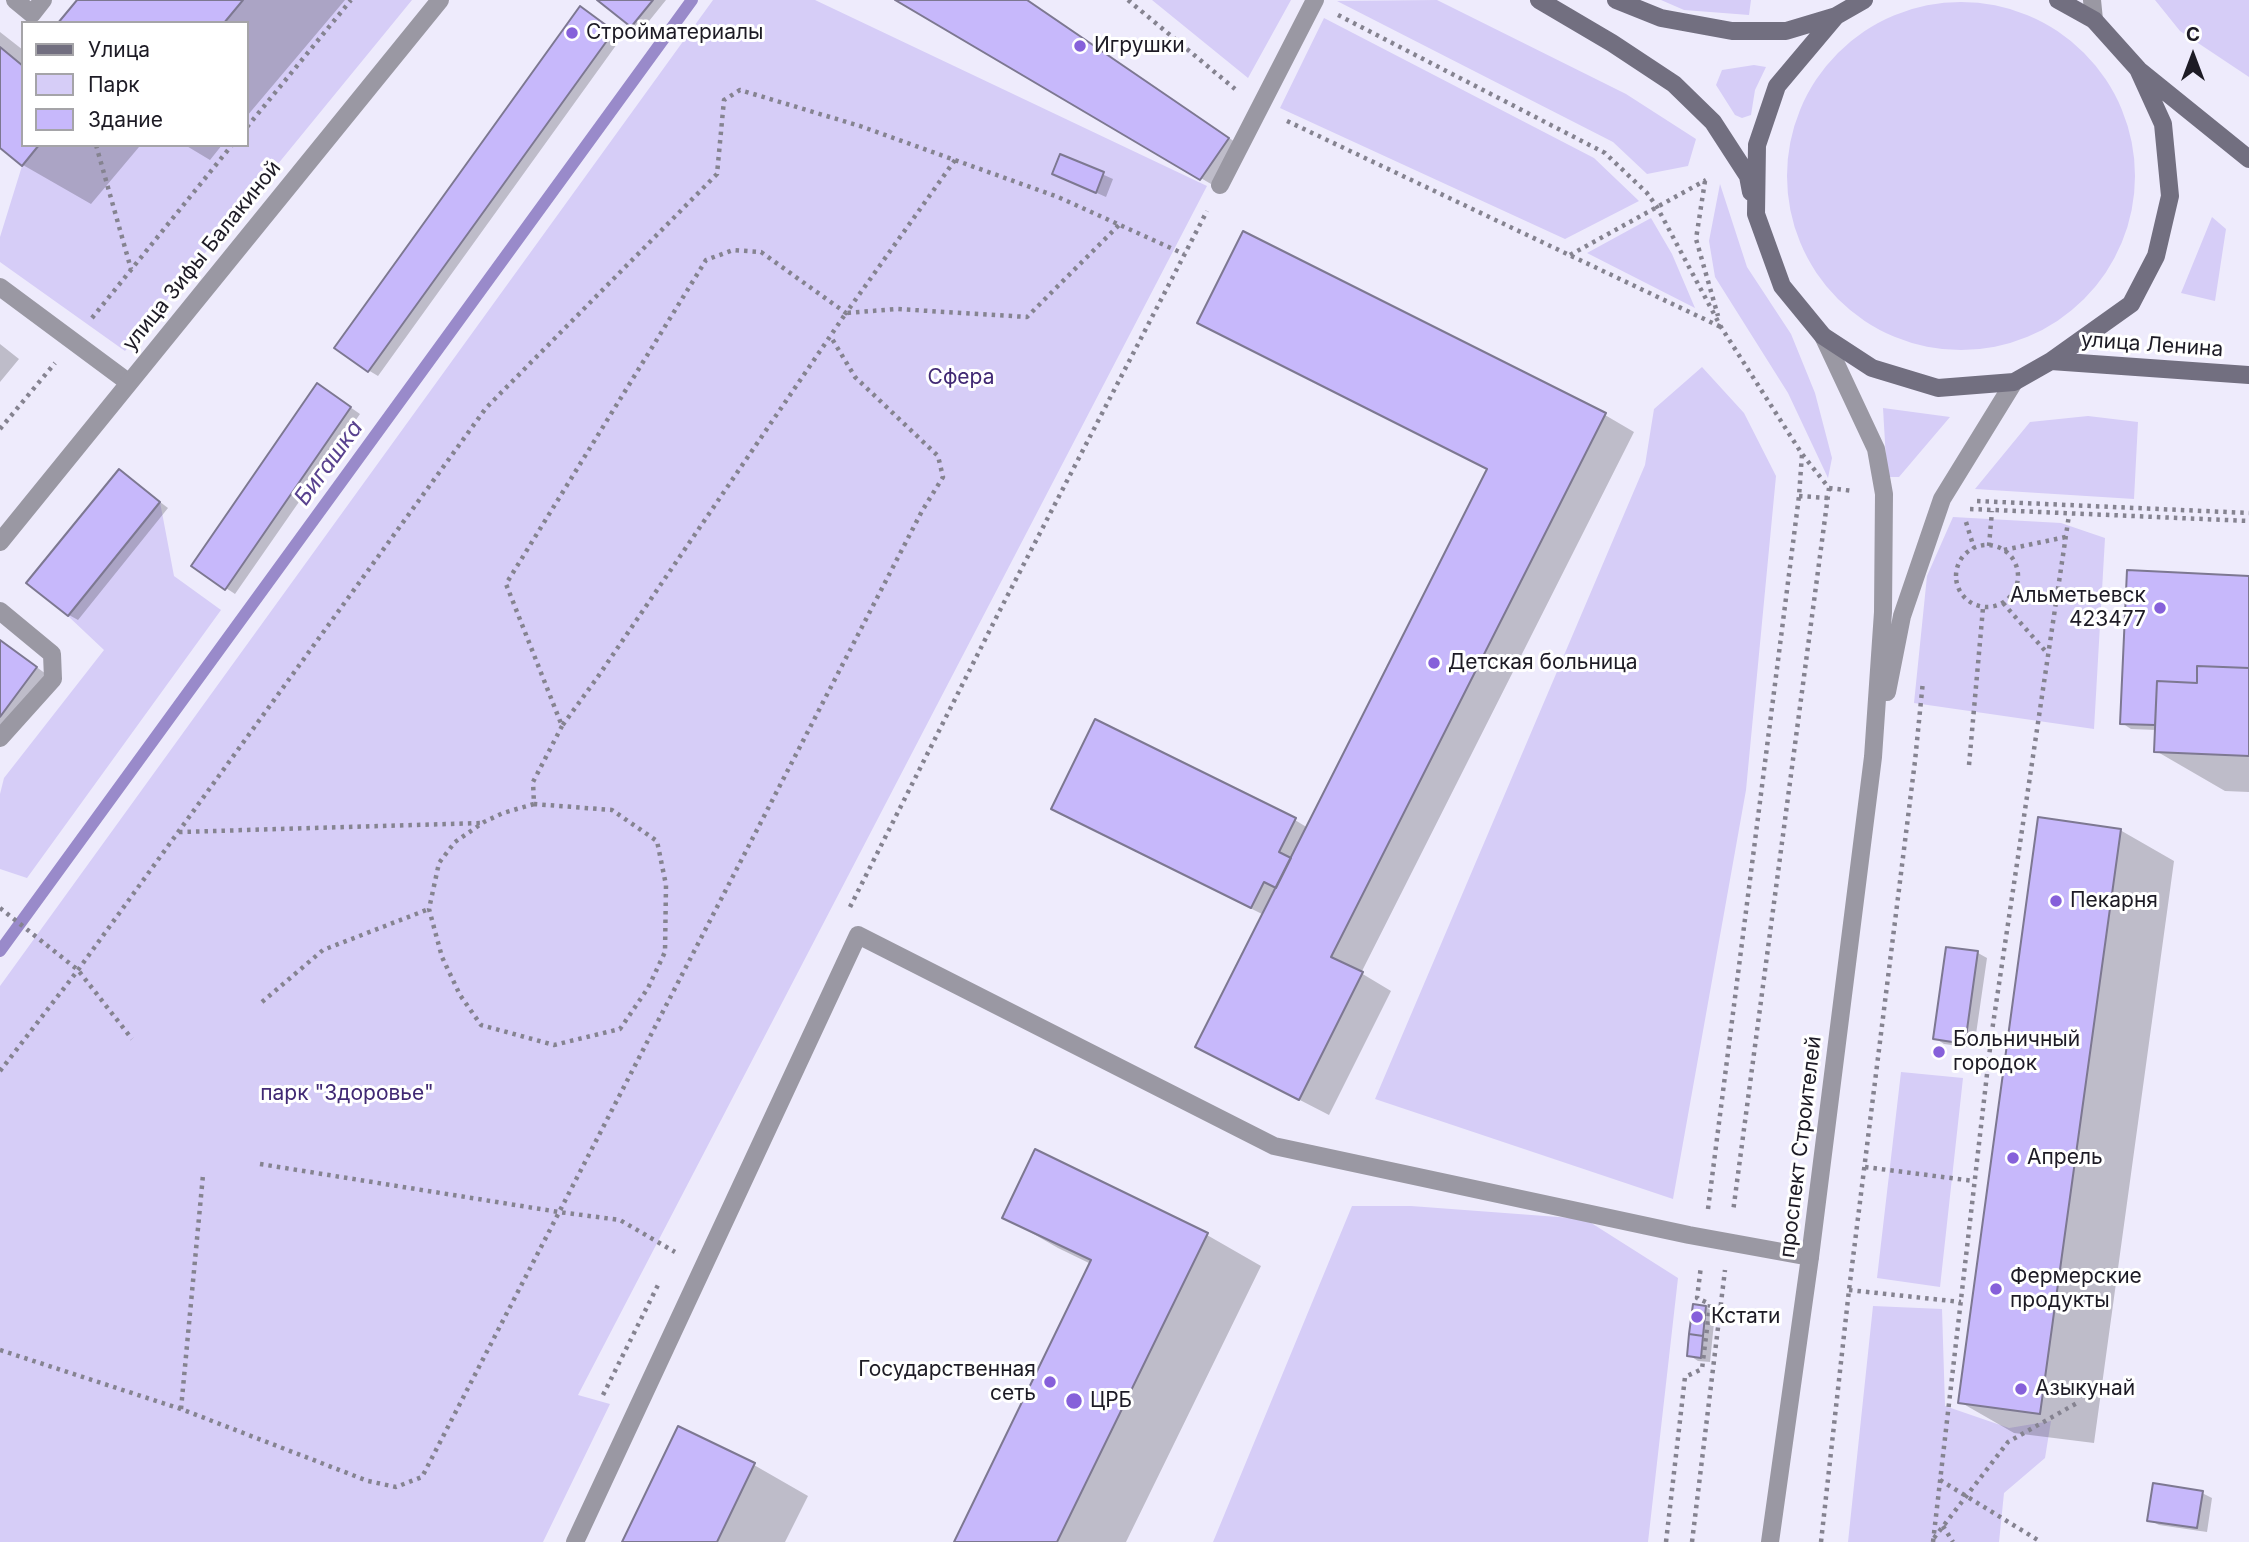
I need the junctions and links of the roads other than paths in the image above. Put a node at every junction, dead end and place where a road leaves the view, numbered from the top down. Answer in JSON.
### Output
{"nodes":[{"id":1,"x":15,"y":0,"type":"edge"},
{"id":2,"x":43,"y":0,"type":"edge"},
{"id":3,"x":440,"y":0,"type":"edge"},
{"id":4,"x":1539,"y":0,"type":"edge"},
{"id":5,"x":1616,"y":0,"type":"edge"},
{"id":6,"x":1864,"y":0,"type":"edge"},
{"id":7,"x":2058,"y":0,"type":"edge"},
{"id":8,"x":2092,"y":0,"type":"edge"},
{"id":9,"x":1314,"y":1,"type":"edge"},
{"id":10,"x":1836,"y":16,"type":"junction"},
{"id":11,"x":2094,"y":20,"type":"junction"},
{"id":12,"x":2138,"y":69,"type":"junction"},
{"id":13,"x":2249,"y":159,"type":"edge"},
{"id":14,"x":1220,"y":185,"type":"road end"},
{"id":15,"x":1756,"y":214,"type":"junction"},
{"id":16,"x":0,"y":287,"type":"edge"},
{"id":17,"x":1823,"y":336,"type":"junction"},
{"id":18,"x":2051,"y":361,"type":"junction"},
{"id":19,"x":2249,"y":375,"type":"edge"},
{"id":20,"x":128,"y":382,"type":"junction"},
{"id":21,"x":2014,"y":383,"type":"junction"},
{"id":22,"x":0,"y":542,"type":"edge"},
{"id":23,"x":0,"y":611,"type":"edge"},
{"id":24,"x":0,"y":738,"type":"edge"},
{"id":25,"x":1873,"y":757,"type":"junction"},
{"id":26,"x":1810,"y":1257,"type":"junction"},
{"id":27,"x":575,"y":1542,"type":"edge"},
{"id":28,"x":1770,"y":1542,"type":"edge"}],
"edges":[{"from":1,"to":2,"type":"street"},
{"from":3,"to":20,"type":"street","name":"улица Зифы Балакиной"},
{"from":4,"to":15,"type":"main road"},
{"from":5,"to":10,"type":"main road"},
{"from":6,"to":10,"type":"main road"},
{"from":7,"to":11,"type":"main road"},
{"from":8,"to":11,"type":"street"},
{"from":9,"to":14,"type":"street"},
{"from":10,"to":15,"type":"main road"},
{"from":11,"to":12,"type":"main road"},
{"from":12,"to":13,"type":"main road"},
{"from":12,"to":18,"type":"main road"},
{"from":15,"to":17,"type":"main road"},
{"from":16,"to":20,"type":"street"},
{"from":17,"to":21,"type":"main road"},
{"from":17,"to":25,"type":"street","name":"проспект Строителей"},
{"from":18,"to":19,"type":"main road","name":"улица Ленина"},
{"from":18,"to":21,"type":"main road"},
{"from":20,"to":22,"type":"street","name":"улица Зифы Балакиной"},
{"from":21,"to":25,"type":"street","name":"проспект Строителей"},
{"from":23,"to":24,"type":"street"},
{"from":25,"to":26,"type":"street","name":"проспект Строителей"},
{"from":26,"to":27,"type":"street"},
{"from":26,"to":28,"type":"street","name":"проспект Строителей"}]}
